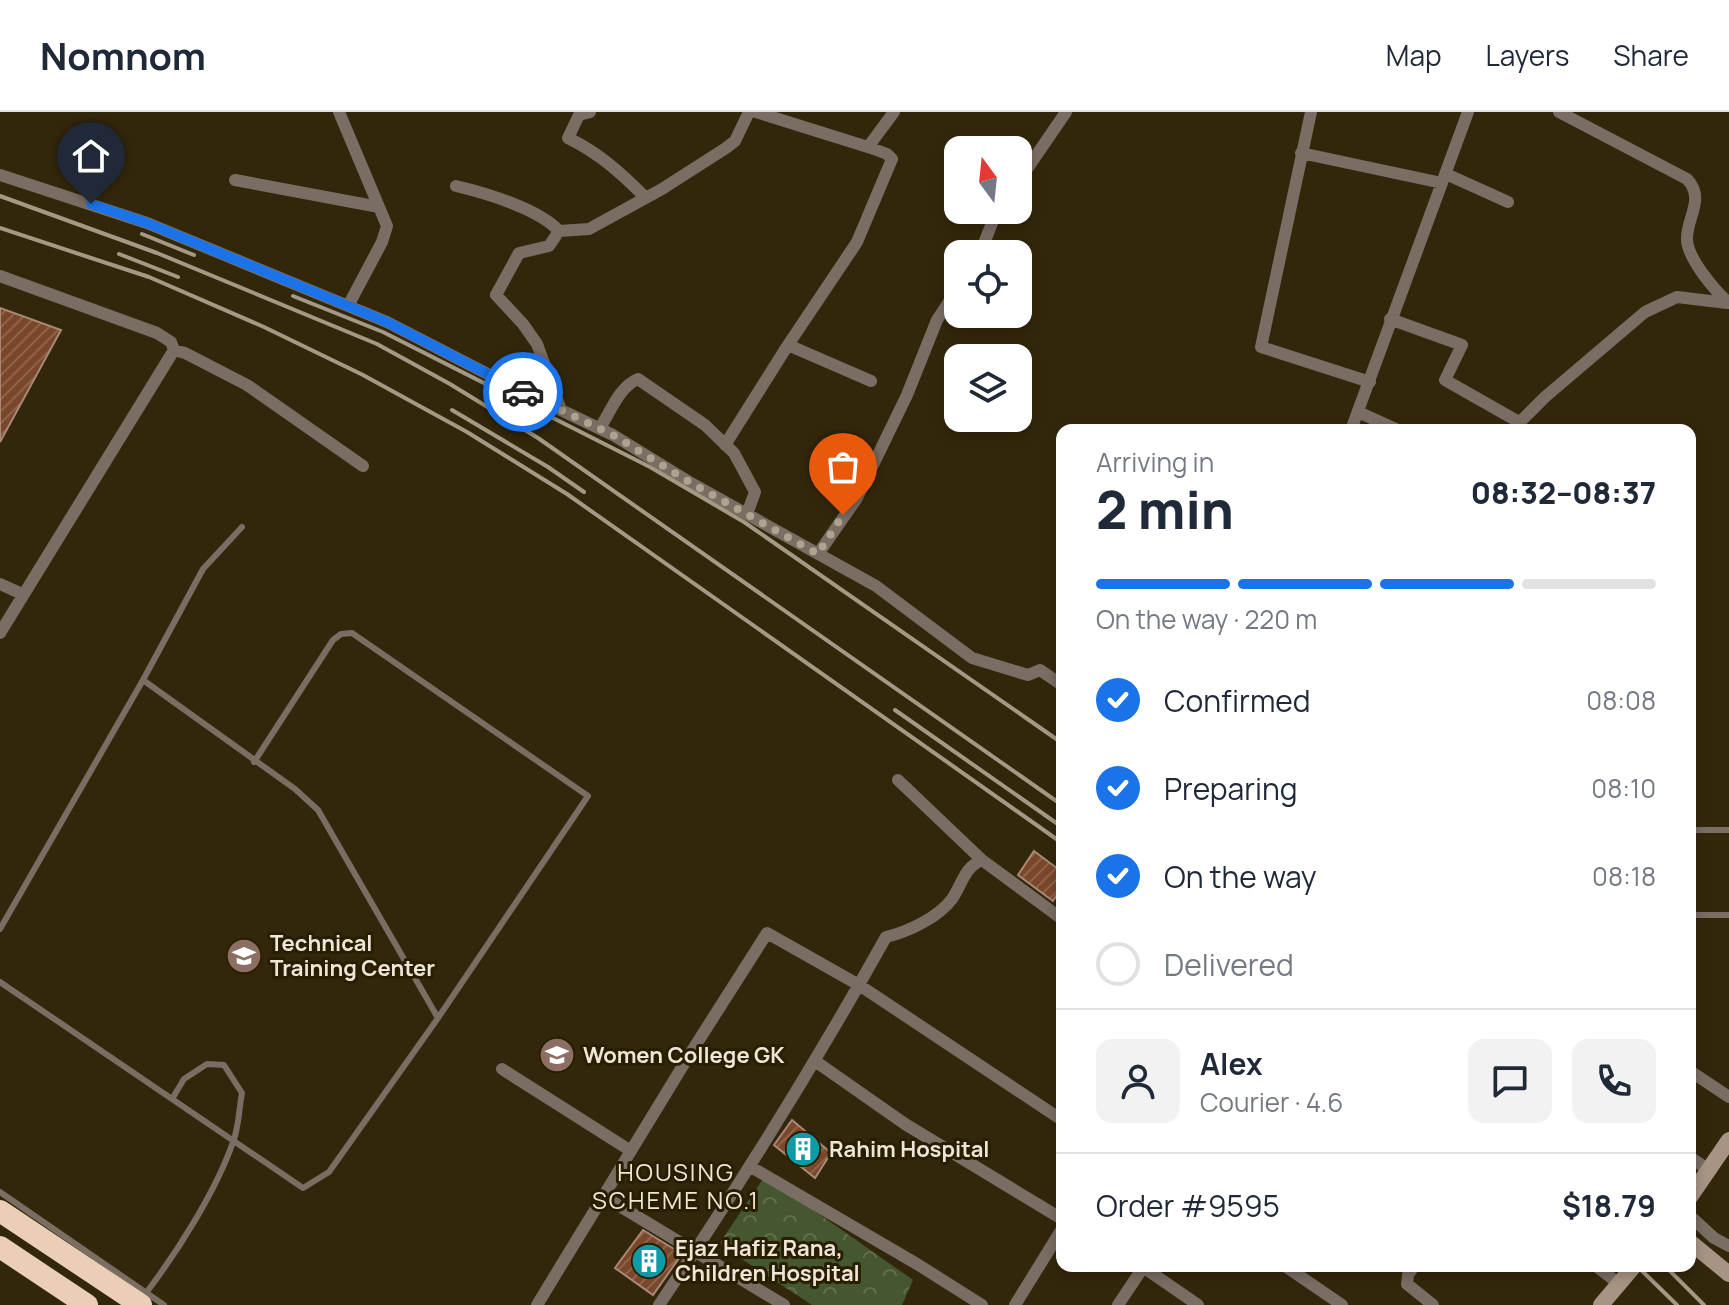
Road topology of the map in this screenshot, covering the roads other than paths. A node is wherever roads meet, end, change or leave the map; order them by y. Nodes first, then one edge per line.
1 (339, 112) edge
2 (590, 112) edge
3 (749, 112) edge
4 (756, 112) edge
5 (894, 112) edge
6 (1066, 112) edge
7 (1311, 112) edge
8 (1468, 112) edge
9 (1559, 112) edge
10 (868, 147) junction
11 (1301, 153) junction
12 (1032, 162) edge
13 (0, 175) edge
14 (1444, 179) junction
15 (235, 180) dead end
16 (456, 186) dead end
17 (646, 198) junction
18 (1508, 202) dead end
19 (379, 207) junction
20 (559, 231) junction
21 (0, 276) edge
22 (1728, 303) edge
23 (348, 306) junction
24 (944, 309) edge
25 (1390, 319) junction
26 (788, 345) junction
27 (174, 350) junction
28 (871, 381) dead end
29 (1370, 382) junction
30 (561, 410) junction
31 (1358, 412) junction
32 (1353, 424) edge
33 (1385, 424) edge
34 (1512, 424) edge
35 (1517, 424) edge
36 (600, 428) junction
37 (725, 445) junction
38 (363, 466) dead end
39 (747, 514) junction
40 (242, 527) dead end
41 (818, 554) junction
42 (0, 584) edge
43 (22, 594) junction
44 (0, 633) edge
45 (143, 680) junction
46 (1056, 681) edge
47 (254, 762) junction
48 (898, 780) dead end
49 (1696, 830) edge
50 (1729, 830) edge
51 (982, 860) junction
52 (1056, 915) edge
53 (1696, 915) edge
54 (1729, 915) edge
55 (0, 929) edge
56 (0, 982) edge
57 (859, 985) junction
58 (438, 1018) junction
59 (815, 1061) junction
60 (502, 1069) dead end
61 (1696, 1075) edge
62 (1729, 1097) edge
63 (172, 1099) junction
64 (1056, 1116) edge
65 (234, 1140) junction
66 (1729, 1140) edge
67 (631, 1151) junction
68 (1696, 1161) edge
69 (751, 1167) junction
70 (1710, 1171) junction
71 (1696, 1189) edge
72 (0, 1192) edge
73 (603, 1196) junction
74 (0, 1211) edge
75 (1056, 1215) edge
76 (1696, 1222) edge
77 (1056, 1239) edge
78 (1729, 1246) edge
79 (0, 1247) edge
80 (1696, 1247) edge
81 (695, 1251) junction
82 (1139, 1272) edge
83 (1151, 1272) edge
84 (1293, 1272) edge
85 (1410, 1272) edge
86 (1605, 1272) edge
87 (1629, 1272) edge
88 (1729, 1274) edge
89 (1620, 1282) junction
90 (143, 1299) edge
91 (1334, 1303) edge
92 (87, 1305) edge
93 (164, 1305) edge
94 (537, 1305) edge
95 (659, 1305) edge
96 (784, 1305) edge
97 (982, 1305) edge
98 (1015, 1305) edge
99 (1118, 1305) edge
100 (1198, 1305) edge
101 (1433, 1305) edge
102 (1601, 1305) edge

1 - 19 street
2 - 17 street
3 - 17 street
4 - 10 street
5 - 10 street
6 - 12 street
7 - 11 street
8 - 14 street
9 - 22 street
10 - 26 street
11 - 14 street
11 - 29 street
13 - 23 street
14 - 18 street
14 - 25 street
15 - 19 street
16 - 20 street
17 - 20 street
19 - 23 street
20 - 30 street
21 - 27 street
22 - 35 street
23 - 30 street
24 - 41 street
25 - 29 street
25 - 34 street
26 - 28 street
26 - 37 street
27 - 38 street
27 - 43 street
29 - 31 street
30 - 36 street
31 - 32 street
31 - 33 street
36 - 37 street
36 - 39 street
37 - 39 street
39 - 41 street
40 - 45 lane
41 - 46 street
42 - 43 street
43 - 44 street
45 - 47 lane
45 - 55 lane
47 - 58 lane
47 - 58 lane
48 - 51 street
49 - 50 lane
51 - 52 street
51 - 57 street
53 - 54 lane
56 - 63 lane
57 - 59 street
57 - 64 street
57 - 67 street
58 - 65 lane
59 - 69 street
59 - 75 street
60 - 67 street
61 - 62 street
63 - 65 lane
63 - 65 lane
65 - 90 lane
66 - 70 main road
67 - 73 street
68 - 70 street
69 - 81 street
69 - 97 street
70 - 71 main road
72 - 90 lane
73 - 81 street
73 - 94 street
74 - 90 highway
76 - 78 street
77 - 98 street
79 - 92 highway
80 - 88 main road
81 - 95 street
81 - 96 street
82 - 99 street
83 - 100 street
84 - 91 street
85 - 101 street
86 - 89 street
87 - 89 main road
89 - 102 main road
90 - 93 lane

